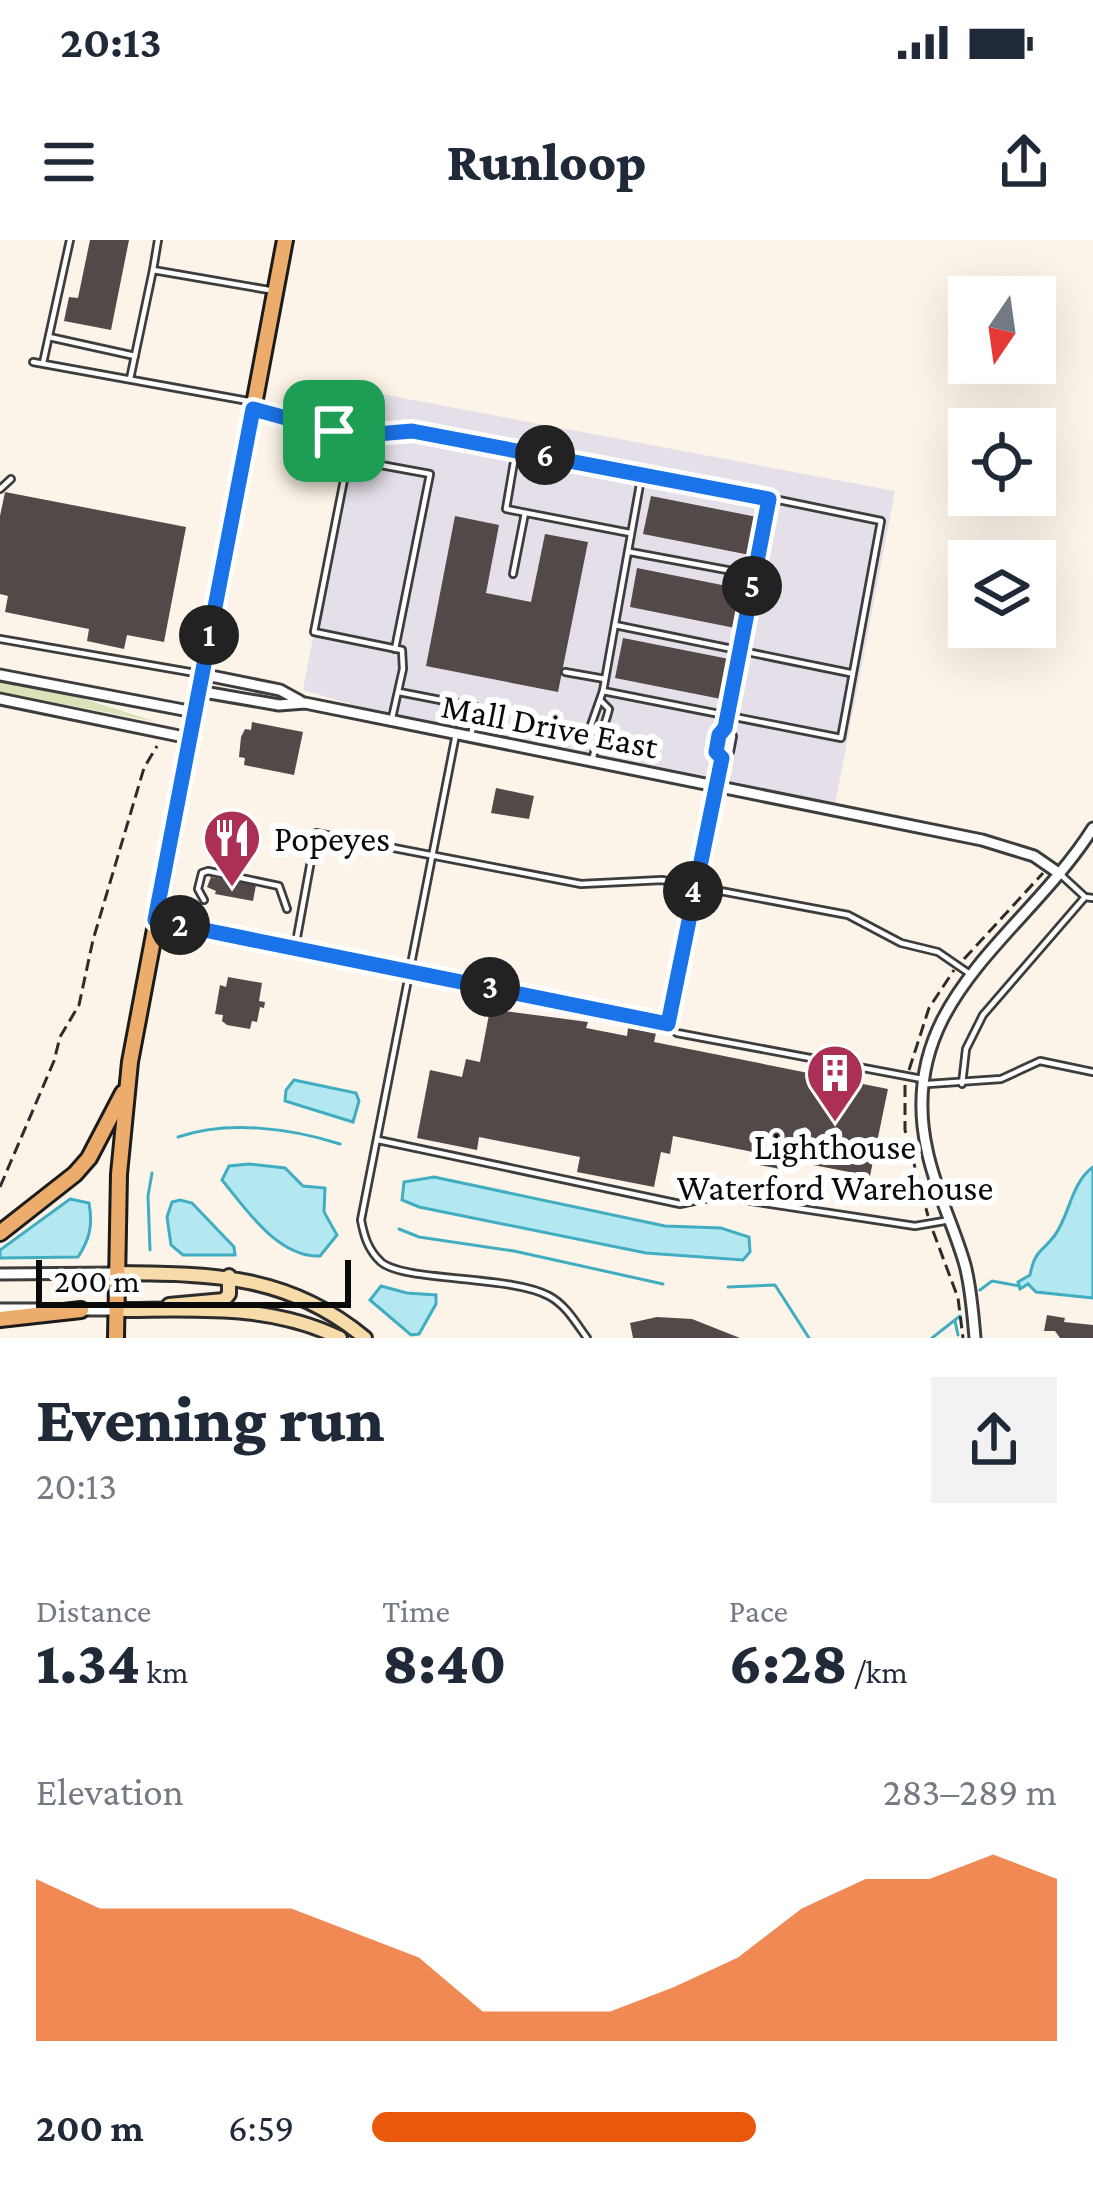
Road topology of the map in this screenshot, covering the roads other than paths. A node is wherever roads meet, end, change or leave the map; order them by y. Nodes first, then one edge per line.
1 (70, 240) edge
2 (158, 240) edge
3 (285, 240) edge
4 (153, 270) junction
5 (275, 291) junction
6 (49, 337) junction
7 (135, 356) junction
8 (33, 362) dead end
9 (43, 364) junction
10 (130, 379) junction
11 (253, 406) junction
12 (281, 414) junction
13 (350, 428) junction
14 (516, 450) junction
15 (348, 458) junction
16 (642, 473) junction
17 (11, 479) dead end
18 (0, 489) edge
19 (769, 499) junction
20 (525, 513) junction
21 (632, 534) junction
22 (628, 551) junction
23 (514, 574) dead end
24 (754, 575) junction
25 (615, 625) junction
26 (0, 639) edge
27 (395, 649) junction
28 (740, 650) junction
29 (565, 672) dead end
30 (201, 674) junction
31 (853, 674) junction
32 (0, 675) edge
33 (605, 679) junction
34 (198, 691) junction
35 (603, 691) junction
36 (398, 692) junction
37 (0, 698) edge
38 (601, 701) junction
39 (305, 703) junction
40 (194, 712) junction
41 (727, 717) junction
42 (392, 722) junction
43 (725, 728) junction
44 (456, 734) junction
45 (597, 734) junction
46 (471, 737) junction
47 (189, 738) junction
48 (722, 758) junction
49 (592, 761) junction
50 (713, 786) junction
51 (1093, 828) edge
52 (433, 855) junction
53 (1060, 874) junction
54 (694, 884) junction
55 (1089, 897) edge
56 (204, 900) dead end
57 (287, 909) dead end
58 (155, 920) junction
59 (295, 948) junction
60 (411, 971) junction
61 (970, 974) junction
62 (668, 1024) junction
63 (1093, 1072) edge
64 (922, 1081) junction
65 (962, 1084) junction
66 (126, 1088) junction
67 (377, 1139) junction
68 (950, 1220) junction
69 (0, 1233) edge
70 (116, 1273) junction
71 (0, 1274) edge
72 (229, 1276) junction
73 (0, 1310) edge
74 (81, 1310) junction
75 (116, 1310) junction
76 (151, 1310) junction
77 (0, 1319) edge
78 (116, 1338) edge
79 (340, 1338) edge
80 (365, 1338) edge
81 (587, 1338) edge
82 (975, 1338) edge

1 - 6 lane
2 - 4 lane
3 - 5 main road
4 - 5 lane
4 - 7 lane
5 - 11 main road
6 - 7 lane
6 - 9 lane
7 - 10 lane
8 - 9 lane
9 - 10 lane
10 - 11 lane
11 - 12 lane
11 - 30 main road
12 - 13 lane
12 - 13 lane
13 - 14 lane
13 - 15 lane
14 - 16 lane
14 - 20 lane
15 - 27 lane
15 - 27 lane
16 - 19 lane
16 - 21 lane
17 - 18 lane
19 - 24 lane
19 - 31 lane
20 - 21 lane
20 - 23 lane
21 - 22 lane
22 - 24 lane
22 - 25 lane
24 - 28 lane
25 - 28 lane
25 - 33 lane
26 - 30 lane
27 - 36 lane
28 - 31 lane
28 - 41 lane
29 - 33 lane
30 - 34 main road
30 - 39 street, Mall Drive East
31 - 41 lane
32 - 40 street
33 - 35 lane
34 - 39 street, Mall Drive East
34 - 40 main road
35 - 38 lane
35 - 41 lane
36 - 42 lane
36 - 46 lane
37 - 47 street
38 - 45 lane
38 - 45 lane
39 - 42 street, Mall Drive East
40 - 47 main road
41 - 43 lane
42 - 44 street, Mall Drive East
43 - 48 lane
43 - 48 lane
44 - 46 street, Mall Drive East
44 - 52 lane
45 - 49 lane
46 - 49 street, Mall Drive East
47 - 58 main road
48 - 50 lane
49 - 50 street, Mall Drive East
50 - 53 street, Mall Drive East
50 - 54 lane
51 - 53 street
52 - 54 lane
52 - 59 lane
52 - 60 lane
53 - 55 lane
53 - 61 street
54 - 61 lane
54 - 62 lane
55 - 65 lane
56 - 57 lane
58 - 59 lane
58 - 66 main road
59 - 60 lane
60 - 62 lane
60 - 67 lane
61 - 64 street
62 - 64 lane
63 - 65 lane
64 - 65 lane
64 - 68 street
66 - 69 main road
66 - 70 main road
67 - 68 lane
67 - 81 lane
68 - 82 street
70 - 71 street
70 - 72 main road
70 - 75 main road
72 - 76 main road
72 - 80 main road
73 - 74 street
74 - 75 street
74 - 77 main road
75 - 76 main road
75 - 78 main road
76 - 79 main road

